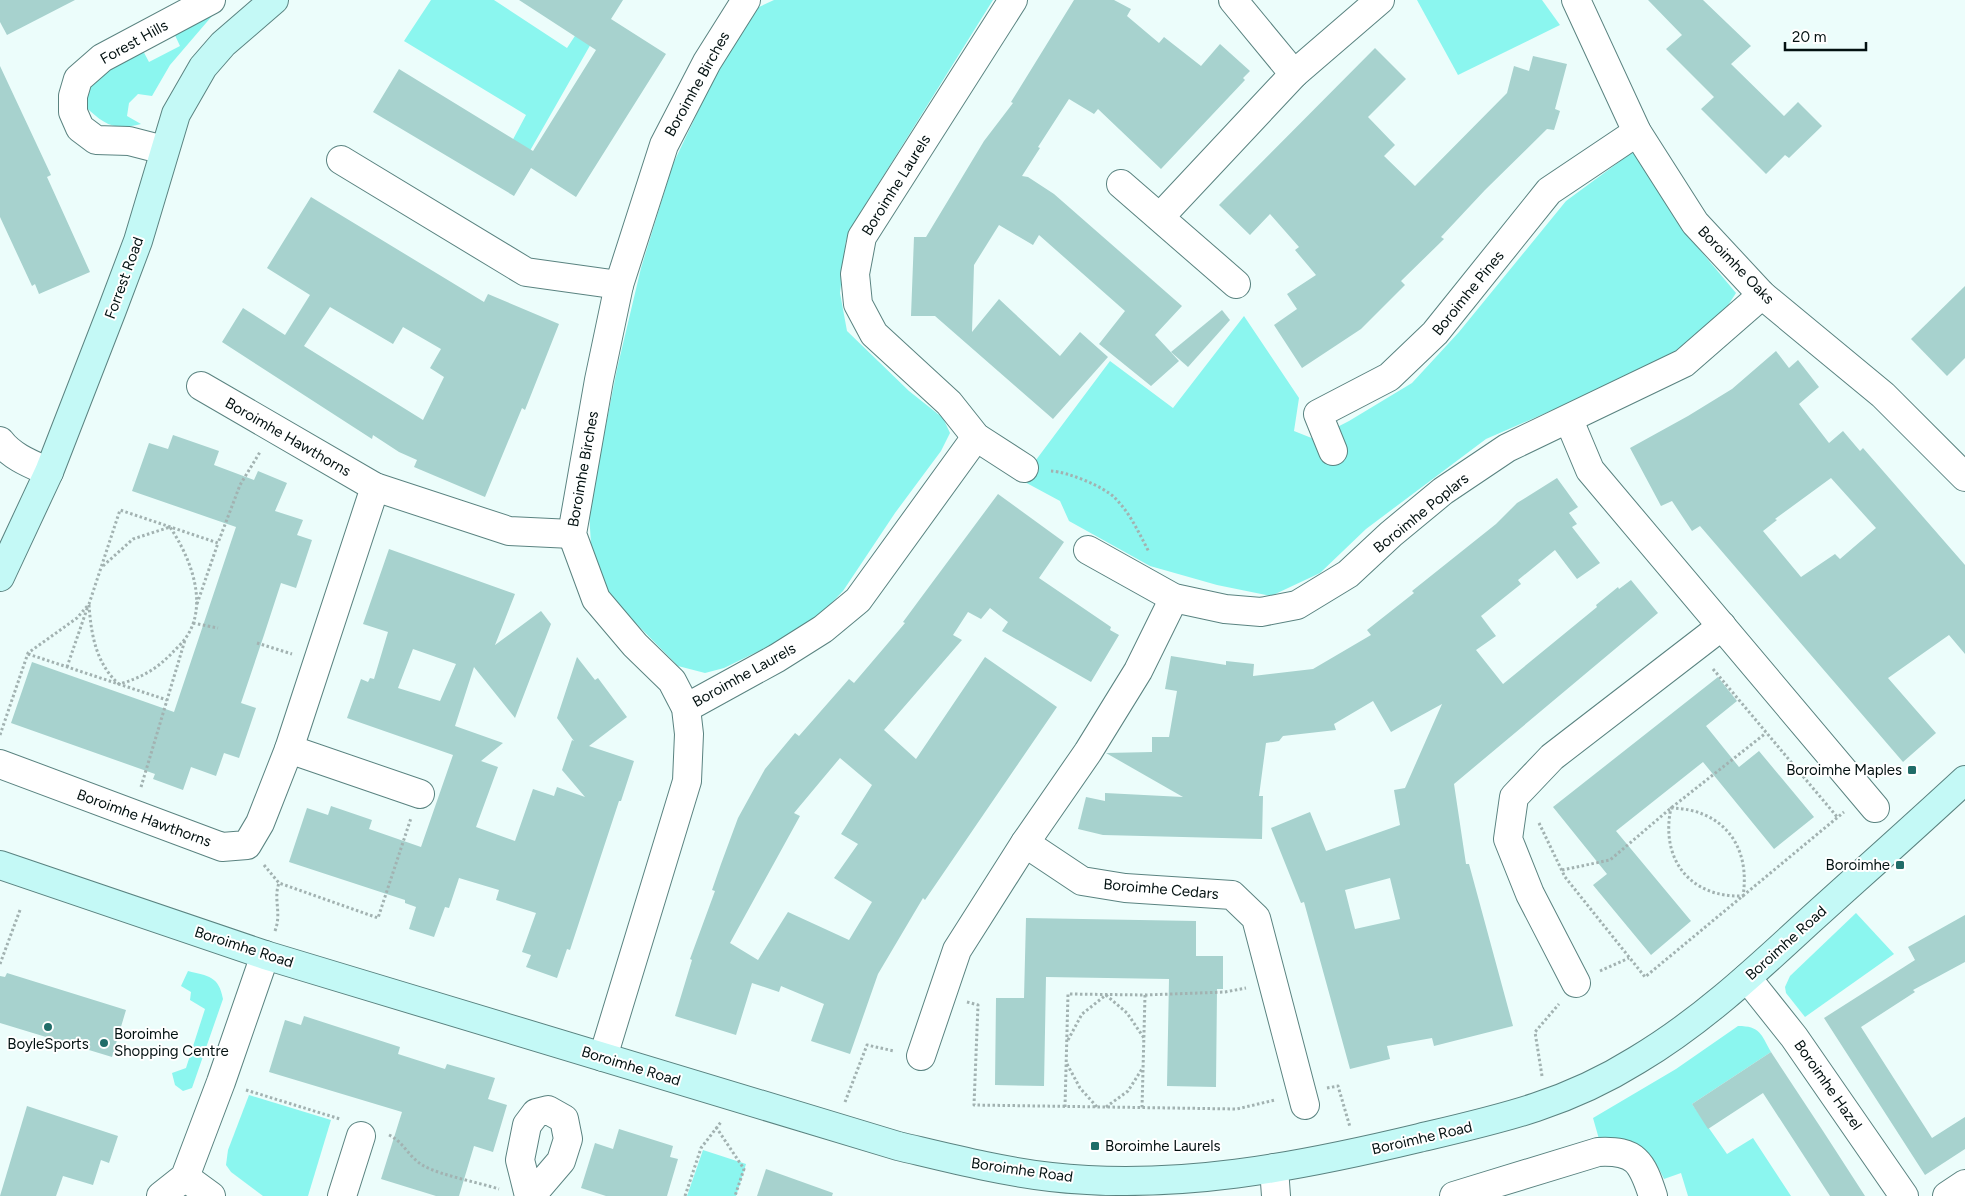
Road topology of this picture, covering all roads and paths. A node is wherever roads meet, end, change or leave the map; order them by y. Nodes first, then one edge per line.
1 (211, 0) edge
2 (274, 0) edge
3 (745, 0) edge
4 (1013, 0) edge
5 (1233, 0) edge
6 (1380, 0) edge
7 (1576, 0) edge
8 (1294, 74) junction
9 (1637, 132) junction
10 (164, 150) junction
11 (341, 160) dead end
12 (1121, 184) dead end
13 (1160, 217) junction
14 (1236, 284) dead end
15 (619, 285) junction
16 (1762, 294) junction
17 (201, 386) dead end
18 (1569, 420) junction
19 (274, 430) junction
20 (976, 437) junction
21 (0, 441) edge
22 (1333, 451) dead end
23 (1961, 465) edge
24 (1024, 468) joint
25 (49, 472) junction
26 (375, 487) junction
27 (170, 526) junction
28 (572, 534) junction
29 (218, 543) junction
30 (1088, 550) dead end
31 (1150, 554) dead end
32 (101, 569) junction
33 (0, 577) edge
34 (1174, 598) junction
35 (89, 604) junction
36 (196, 606) junction
37 (193, 622) junction
38 (1722, 626) junction
39 (218, 628) dead end
40 (186, 638) junction
41 (257, 643) dead end
42 (28, 653) junction
43 (319, 662) junction
44 (67, 666) junction
45 (1711, 667) dead end
46 (119, 684) junction
47 (167, 700) junction
48 (686, 708) junction
49 (1766, 733) junction
50 (0, 735) edge
51 (289, 749) junction
52 (0, 764) edge
53 (1965, 780) edge
54 (420, 794) joint
55 (1870, 802) joint
56 (1671, 808) junction
57 (133, 814) junction
58 (1838, 818) junction
59 (1538, 821) dead end
60 (1025, 843) junction
61 (247, 845) junction
62 (0, 865) edge
63 (1562, 870) junction
64 (279, 883) junction
65 (1743, 896) junction
66 (20, 910) dead end
67 (265, 955) junction
68 (1629, 958) junction
69 (0, 964) edge
70 (1747, 978) junction
71 (1273, 982) junction
72 (1576, 983) junction
73 (942, 994) junction
74 (1106, 995) junction
75 (1145, 995) junction
76 (1144, 1038) junction
77 (1067, 1044) junction
78 (921, 1056) joint
79 (603, 1057) junction
80 (1066, 1064) junction
81 (1143, 1068) junction
82 (1304, 1099) junction
83 (1549, 1104) junction
84 (1066, 1107) junction
85 (1097, 1107) junction
86 (1105, 1107) junction
87 (1142, 1108) junction
88 (726, 1123) dead end
89 (716, 1127) junction
90 (835, 1129) junction
91 (361, 1136) dead end
92 (1358, 1152) junction
93 (1274, 1168) junction
94 (185, 1177) junction
95 (1965, 1184) edge
96 (161, 1196) edge
97 (211, 1196) edge
98 (342, 1196) edge
99 (685, 1196) edge
100 (735, 1196) edge
101 (1276, 1196) edge
102 (1454, 1196) edge
103 (1653, 1196) edge
104 (1904, 1196) edge
105 (1947, 1196) edge

1 - 10 street, Forest Hills
2 - 10 street, Forrest Road
3 - 15 street, Boroimhe Birches
4 - 20 street, Boroimhe Laurels
5 - 8 street
6 - 8 street
7 - 9 street, Boroimhe Oaks
8 - 13 street
9 - 16 street, Boroimhe Oaks
9 - 22 street, Boroimhe Pines
10 - 25 street, Forrest Road
11 - 15 street
12 - 13 street
13 - 14 street
15 - 28 street, Boroimhe Birches
16 - 18 street, Boroimhe Poplars
16 - 23 street, Boroimhe Oaks
17 - 19 street, Boroimhe Hawthorns
18 - 34 street, Boroimhe Poplars
18 - 38 street
19 - 26 street, Boroimhe Hawthorns
19 - 29 path
20 - 24 street, Boroimhe Laurels
20 - 48 street, Boroimhe Laurels
21 - 25 street
24 - 31 path
25 - 33 street, Forrest Road
26 - 28 street, Boroimhe Hawthorns
26 - 43 street
27 - 29 path
27 - 32 path
27 - 32 path
27 - 36 path
28 - 48 street, Boroimhe Birches
29 - 36 path
30 - 34 street, Boroimhe Poplars
32 - 35 path
34 - 60 street
35 - 42 path
35 - 44 path
35 - 46 path
36 - 37 path
37 - 39 path
37 - 40 path
38 - 55 street
38 - 72 street
40 - 46 path
40 - 47 path
41 - 43 path
42 - 44 path
42 - 50 path
43 - 51 street
44 - 46 path
45 - 49 path
46 - 47 path
47 - 57 path
48 - 79 street, Boroimhe Laurels
49 - 56 path
49 - 58 path
51 - 54 street
51 - 61 street
52 - 57 street, Boroimhe Hawthorns
53 - 70 street, Boroimhe Road
54 - 64 path
55 - 58 path
56 - 63 path
56 - 65 path
56 - 65 path
57 - 61 street, Boroimhe Hawthorns
58 - 65 path
59 - 63 path
60 - 71 street, Boroimhe Cedars
60 - 73 street
61 - 64 path
62 - 67 street, Boroimhe Road
63 - 68 path
64 - 67 path
65 - 68 path
66 - 69 path
67 - 79 street, Boroimhe Road
67 - 94 street
68 - 72 path
70 - 83 street, Boroimhe Road
70 - 104 street, Boroimhe Hazel
71 - 75 path
71 - 82 street, Boroimhe Cedars
72 - 83 path
73 - 78 street
73 - 84 path
74 - 75 path
74 - 76 path
74 - 77 path
74 - 77 path
75 - 76 path
76 - 81 path
77 - 80 path
78 - 90 path
79 - 90 street, Boroimhe Road
80 - 84 path
80 - 85 path
81 - 86 path
81 - 87 path
82 - 87 path
82 - 92 path
83 - 92 street, Boroimhe Road
84 - 85 path
85 - 86 path
86 - 87 path
88 - 89 path
89 - 99 path
89 - 100 path
90 - 93 street, Boroimhe Road
91 - 98 street
92 - 93 street, Boroimhe Road
93 - 101 street
94 - 96 street
94 - 97 street
95 - 105 street
102 - 103 street

